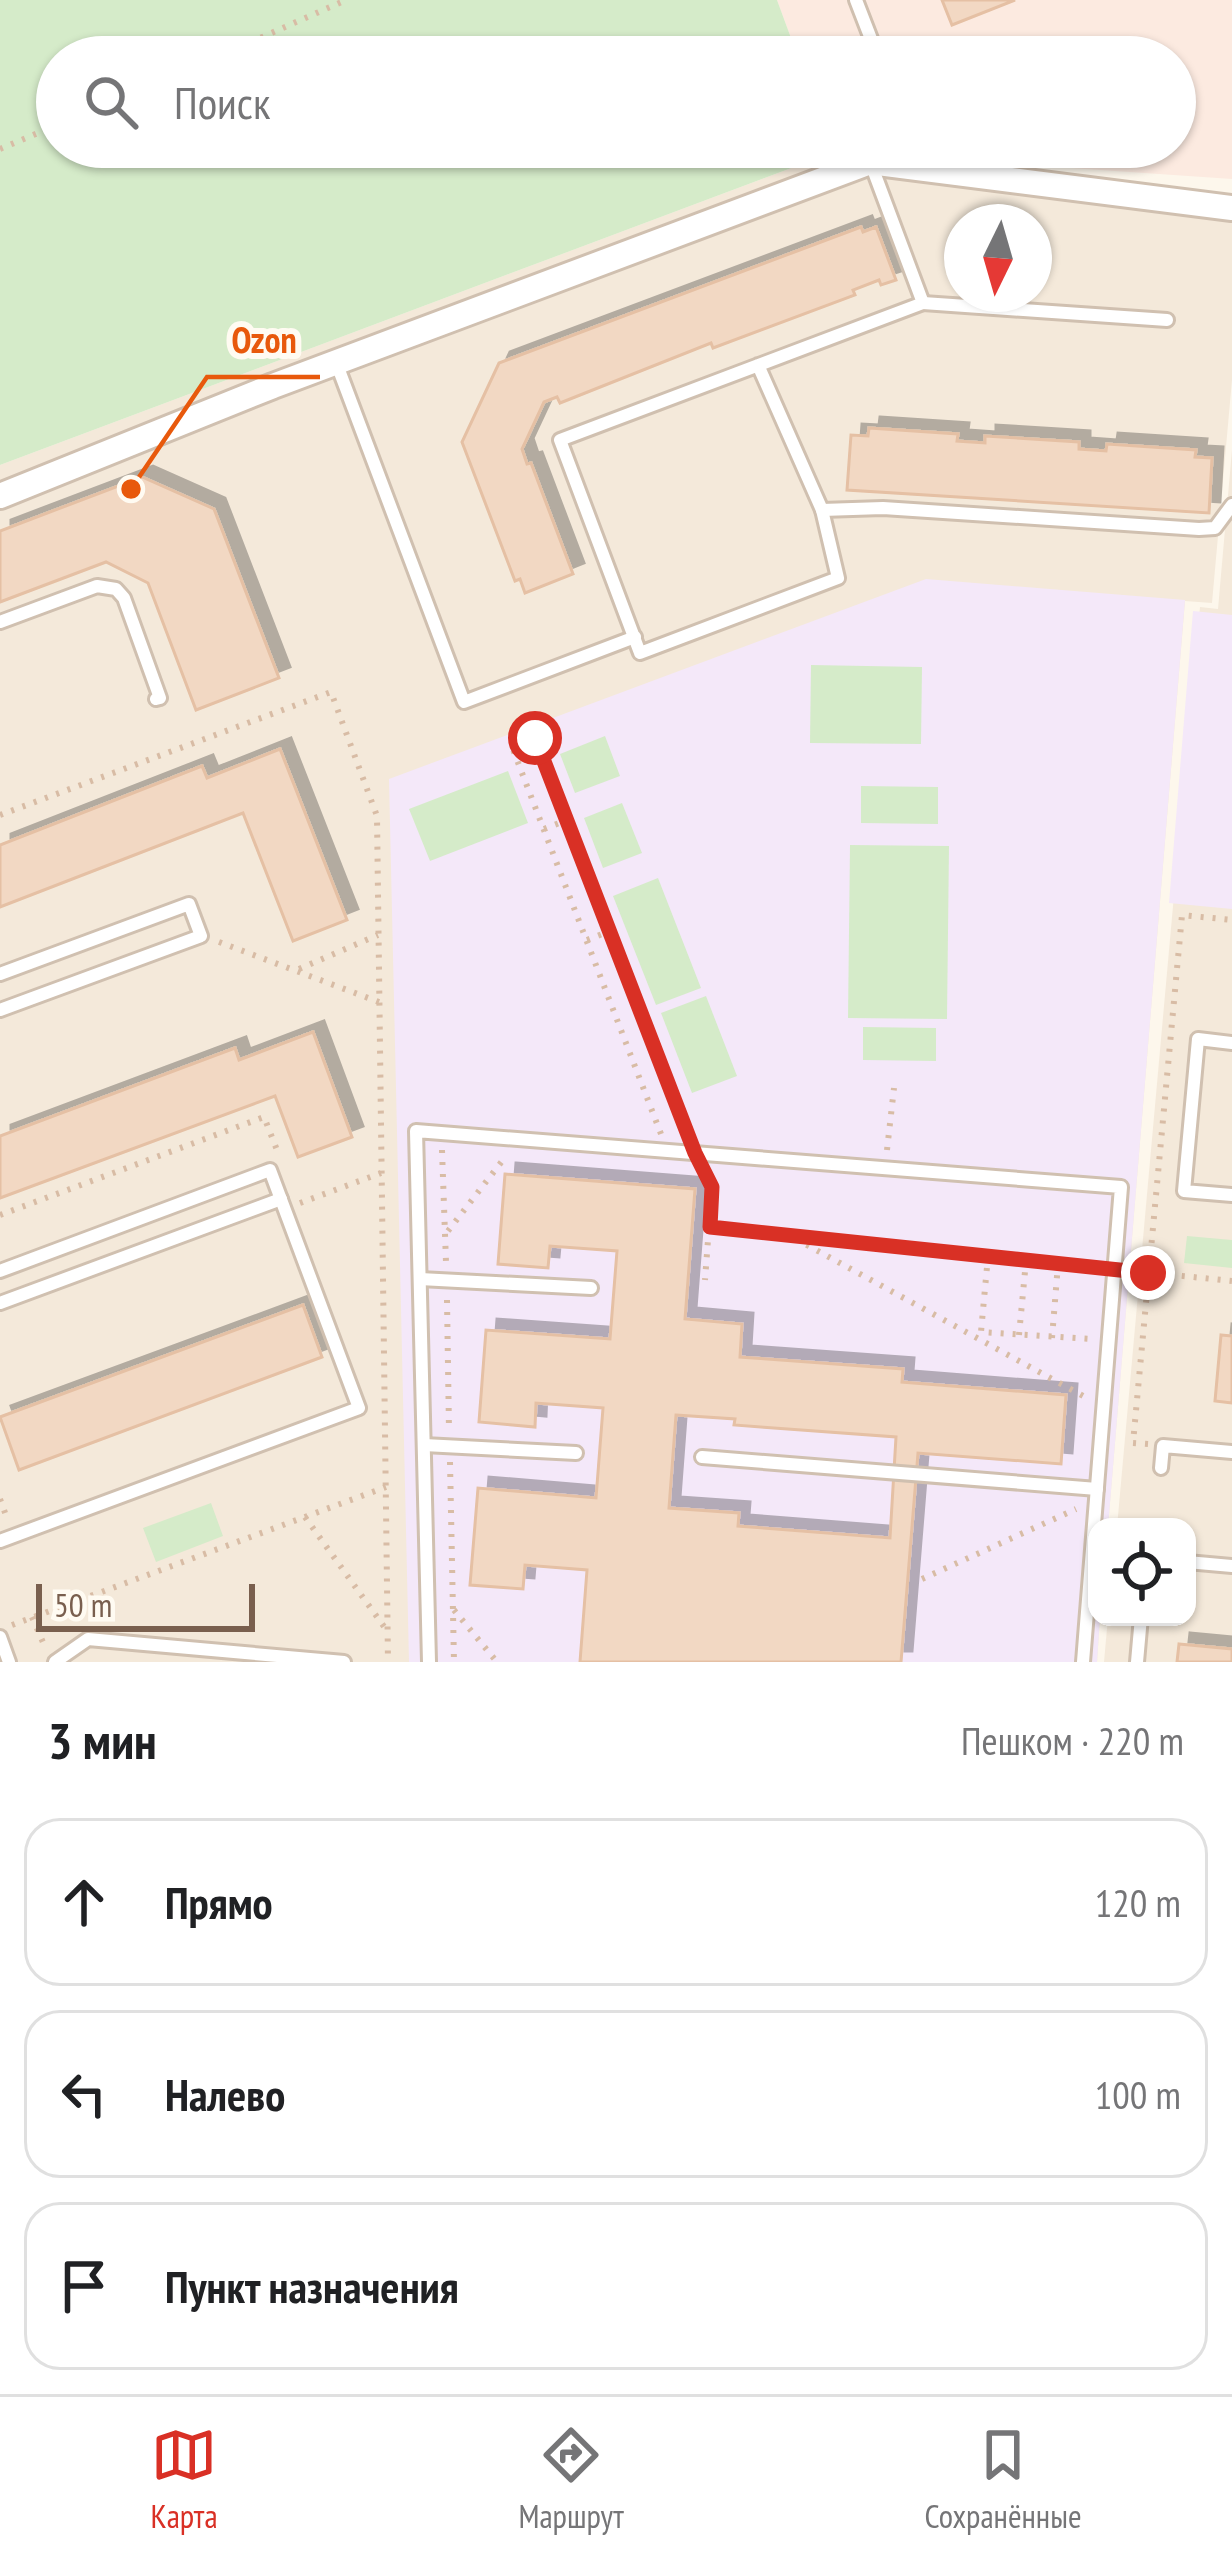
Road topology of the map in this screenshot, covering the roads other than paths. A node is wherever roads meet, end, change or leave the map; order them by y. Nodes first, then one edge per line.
1 (856, 0) edge
2 (870, 36) edge
3 (854, 168) edge
4 (872, 168) edge
5 (917, 168) edge
6 (1232, 208) edge
7 (923, 303) junction
8 (1167, 320) dead end
9 (336, 362) junction
10 (758, 365) junction
11 (0, 496) edge
12 (1232, 505) edge
13 (822, 510) junction
14 (0, 622) edge
15 (634, 638) junction
16 (156, 699) dead end
17 (0, 974) edge
18 (0, 1010) edge
19 (1232, 1042) edge
20 (1232, 1195) edge
21 (283, 1204) junction
22 (0, 1271) edge
23 (420, 1279) junction
24 (592, 1288) dead end
25 (0, 1303) edge
26 (424, 1445) junction
27 (1232, 1452) edge
28 (576, 1453) dead end
29 (702, 1457) dead end
30 (1161, 1468) dead end
31 (1097, 1494) junction
32 (0, 1541) edge
33 (1196, 1563) edge
34 (1232, 1566) edge
35 (1140, 1626) edge
36 (0, 1634) edge
37 (9, 1662) edge
38 (53, 1662) edge
39 (344, 1662) edge
40 (429, 1662) edge
41 (1083, 1662) edge
42 (1138, 1662) edge

1 - 2 lane
3 - 9 street
4 - 7 lane
5 - 6 street
7 - 8 lane
7 - 10 lane
9 - 11 street
9 - 15 lane
10 - 13 lane
10 - 15 lane
12 - 13 lane
13 - 15 lane
14 - 16 lane
17 - 18 lane
19 - 20 lane
21 - 22 lane
21 - 25 lane
21 - 32 lane
23 - 24 lane
23 - 26 lane
23 - 31 lane
26 - 28 lane
26 - 40 lane
27 - 30 lane
29 - 31 lane
31 - 41 lane
33 - 34 lane
35 - 42 lane
36 - 37 lane
38 - 39 lane

